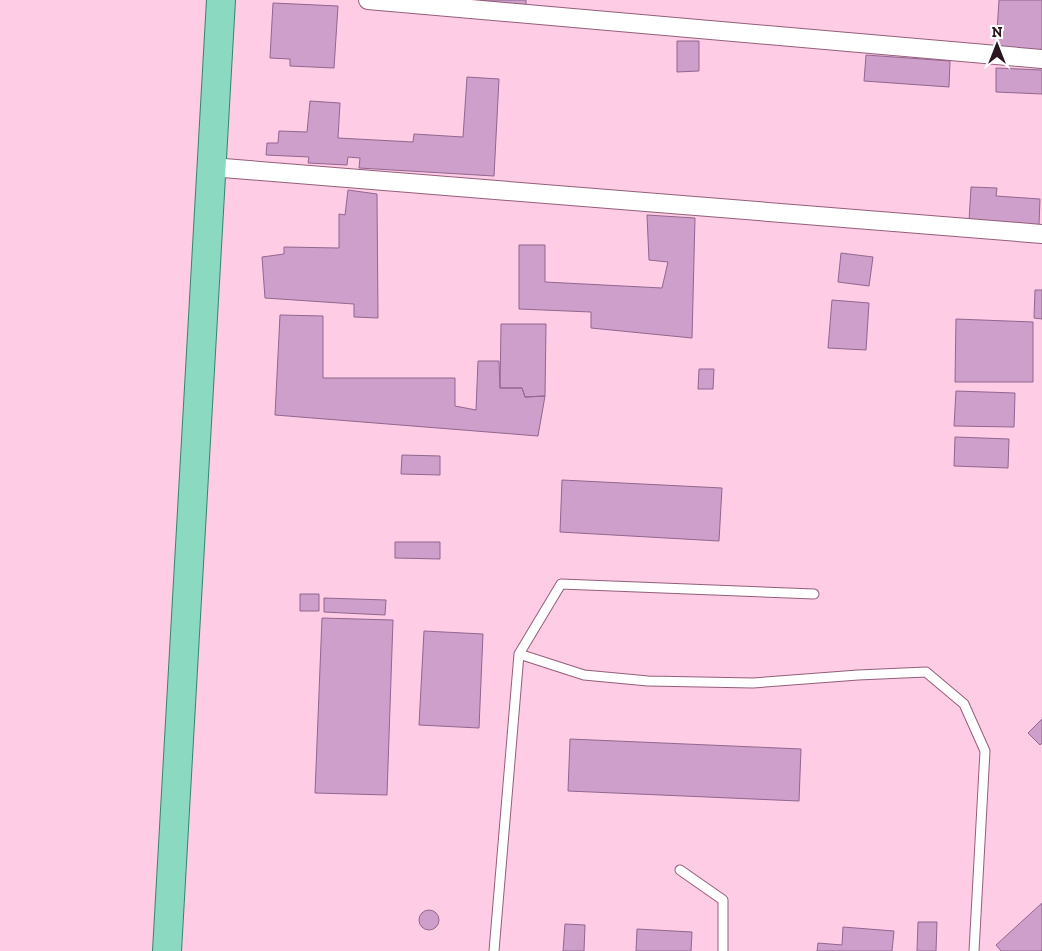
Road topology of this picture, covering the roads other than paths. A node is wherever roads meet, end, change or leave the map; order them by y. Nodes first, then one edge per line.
1 (221, 0) edge
2 (368, 0) edge
3 (1042, 60) edge
4 (211, 167) junction
5 (1042, 234) edge
6 (814, 594) dead end
7 (519, 654) junction
8 (680, 870) dead end
9 (167, 951) edge
10 (494, 951) edge
11 (723, 951) edge
12 (974, 951) edge

1 - 4 main road
2 - 3 street
4 - 5 street
4 - 9 main road
6 - 7 lane
7 - 10 lane
7 - 12 lane
8 - 11 lane

